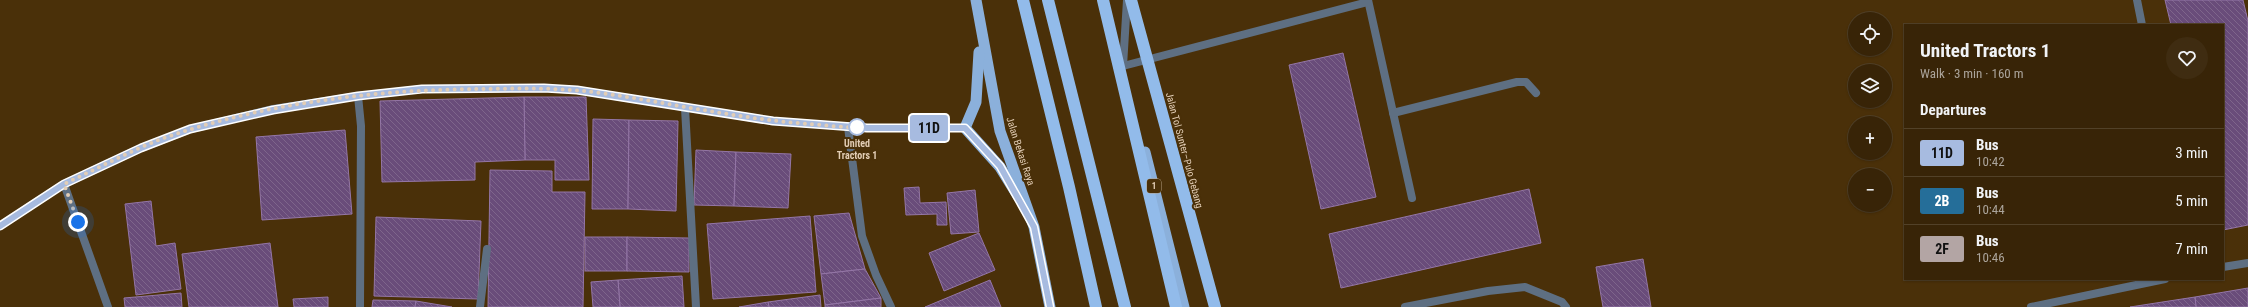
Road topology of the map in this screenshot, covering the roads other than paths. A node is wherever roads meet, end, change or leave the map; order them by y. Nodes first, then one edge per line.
1 (976, 0) edge
2 (1023, 0) edge
3 (1048, 0) edge
4 (1103, 0) edge
5 (1107, 0) edge
6 (1127, 0) edge
7 (1131, 0) edge
8 (2136, 0) edge
9 (1368, 1) edge
10 (978, 15) junction
11 (2142, 24) edge
12 (1124, 66) junction
13 (1536, 93) dead end
14 (358, 96) junction
15 (685, 108) junction
16 (1393, 113) junction
17 (848, 127) junction
18 (965, 128) junction
19 (64, 184) junction
20 (1412, 198) dead end
21 (0, 226) edge
22 (1034, 227) junction
23 (487, 249) dead end
24 (2248, 263) edge
25 (2224, 267) edge
26 (2160, 280) edge
27 (2042, 306) edge
28 (108, 307) edge
29 (360, 307) edge
30 (480, 307) edge
31 (696, 307) edge
32 (891, 307) edge
33 (1050, 307) edge
34 (1096, 307) edge
35 (1125, 307) edge
36 (1176, 307) edge
37 (1184, 307) edge
38 (1215, 307) edge
39 (1405, 307) edge
40 (1566, 307) edge
41 (2031, 307) edge

1 - 10 highway, Jalan Bekasi Raya
2 - 34 highway
3 - 35 highway
4 - 36 highway
5 - 12 highway, 1
6 - 12 street
7 - 38 highway, Jalan Tol Sunter–Pulo Gebang
8 - 11 street
9 - 12 street
9 - 16 street
10 - 18 highway
10 - 22 highway, Jalan Bekasi Raya
12 - 37 highway, 1
13 - 16 street
14 - 15 street
14 - 19 street
14 - 29 street
15 - 17 street
15 - 31 street
16 - 20 street
17 - 18 street
17 - 32 street
18 - 22 highway
19 - 21 street
19 - 28 street
22 - 33 highway, Jalan Bekasi Raya
23 - 30 street
24 - 25 street
26 - 27 street
27 - 41 street
39 - 40 street

